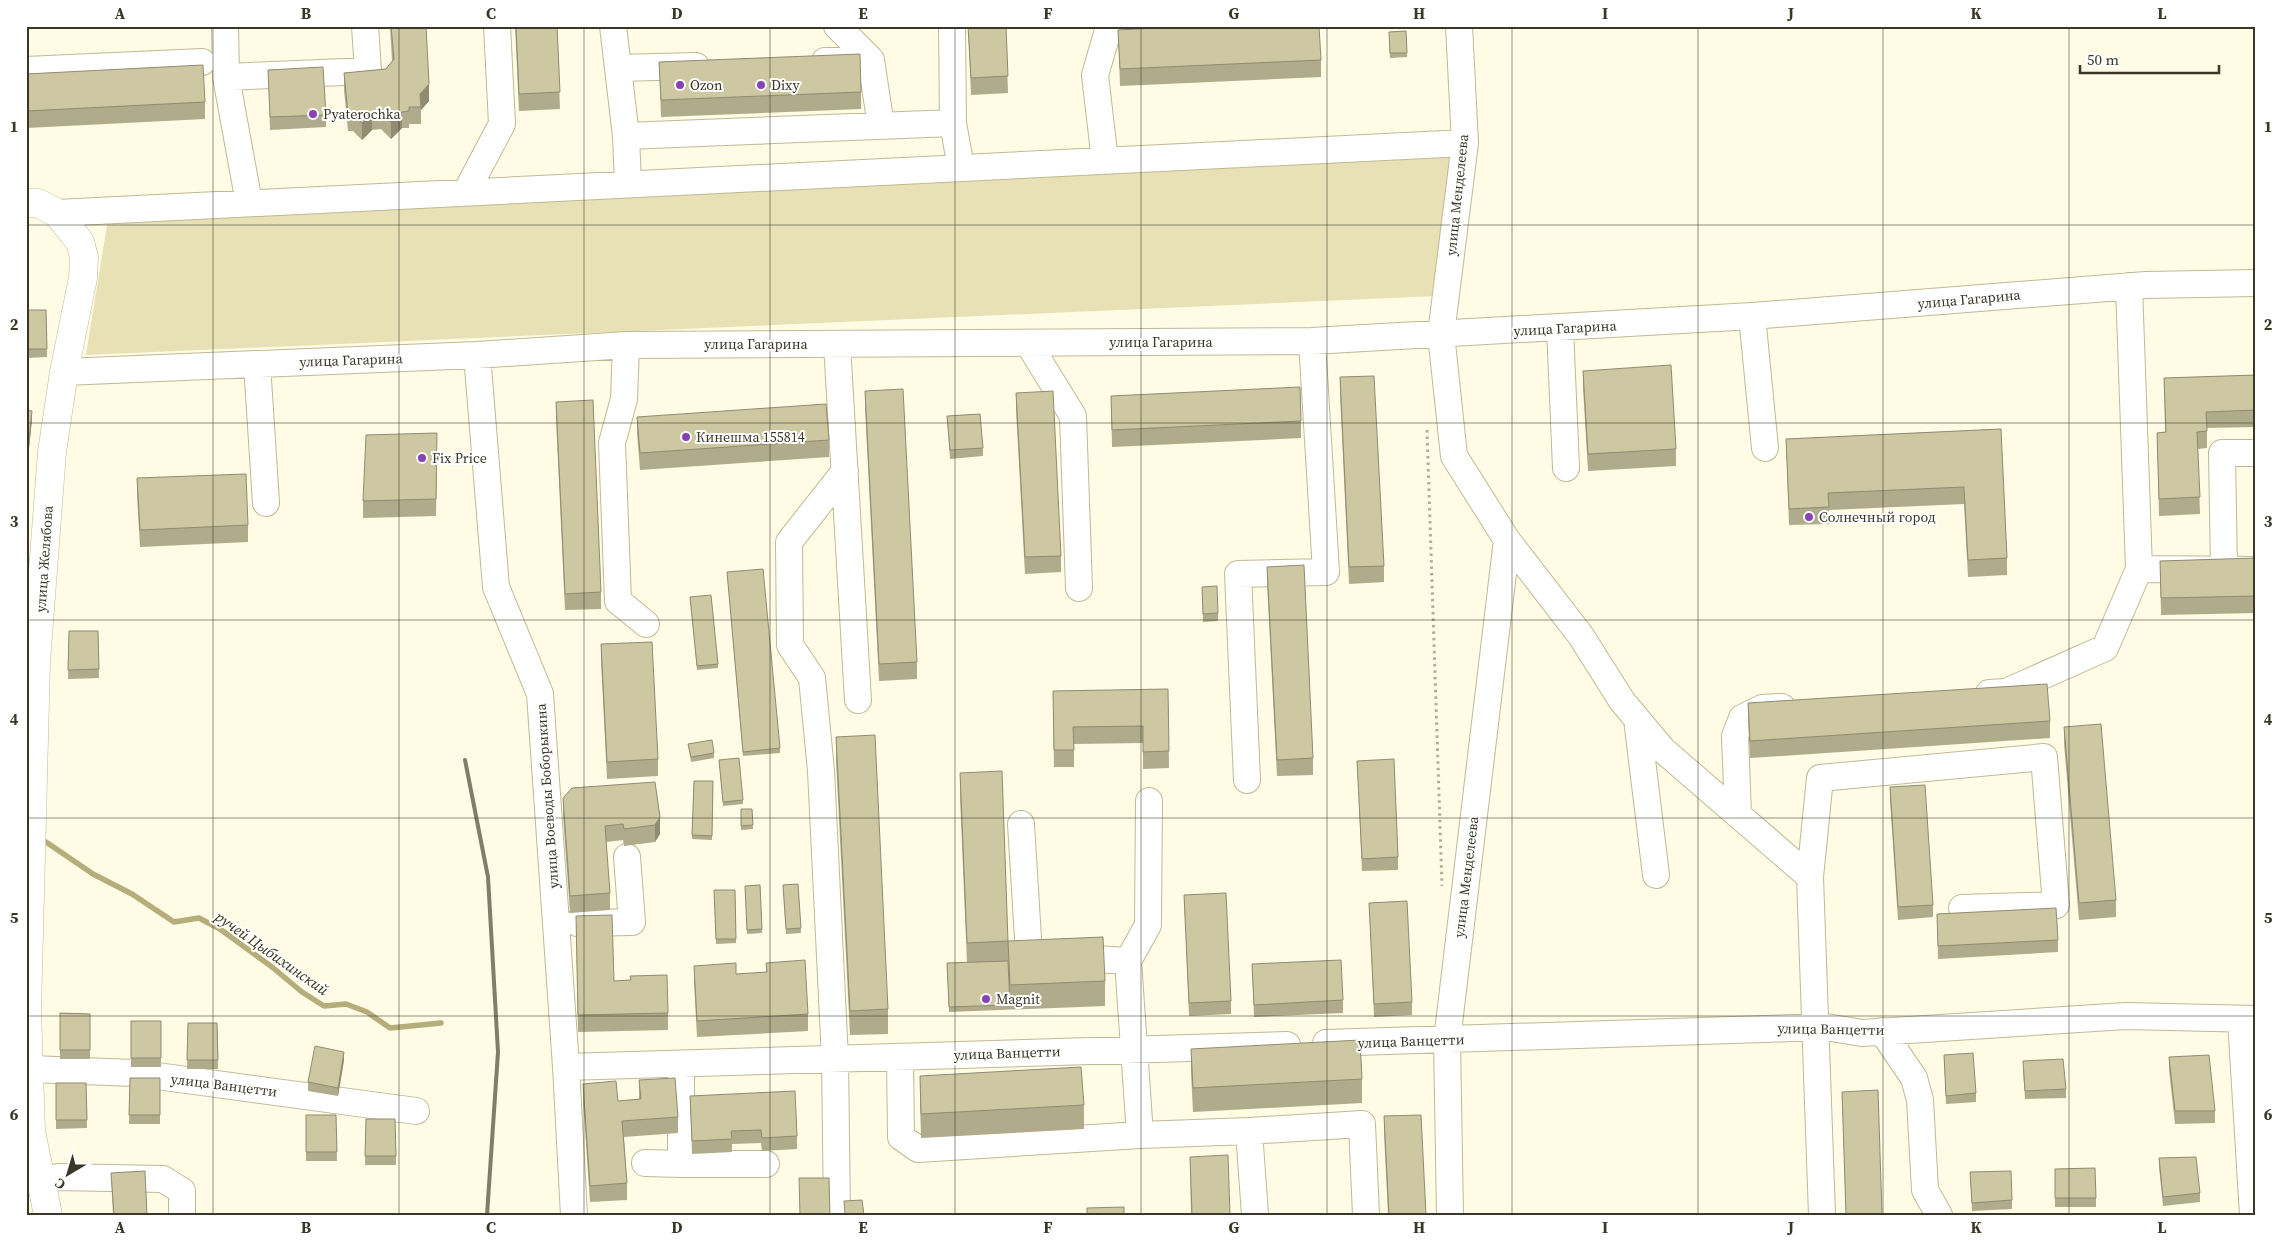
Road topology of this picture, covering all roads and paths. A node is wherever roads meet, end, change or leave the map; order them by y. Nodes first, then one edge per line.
1 (225, 26) edge
2 (366, 26) edge
3 (497, 26) edge
4 (613, 26) edge
5 (837, 26) edge
6 (952, 26) edge
7 (1109, 26) edge
8 (1152, 26) edge
9 (1459, 26) edge
10 (871, 60) junction
11 (202, 62) dead end
12 (803, 62) edge
13 (715, 65) edge
14 (618, 68) junction
15 (26, 70) edge
16 (226, 77) junction
17 (953, 123) junction
18 (881, 126) junction
19 (626, 136) junction
20 (1465, 143) junction
21 (1105, 161) junction
22 (961, 168) junction
23 (628, 184) junction
24 (466, 192) junction
25 (26, 203) edge
26 (249, 203) junction
27 (57, 213) junction
28 (2256, 283) edge
29 (2129, 286) junction
30 (1752, 316) junction
31 (1560, 328) junction
32 (1441, 334) junction
33 (1312, 341) junction
34 (1028, 343) junction
35 (837, 344) junction
36 (626, 345) junction
37 (477, 356) junction
38 (257, 364) junction
39 (64, 372) junction
40 (1427, 424) dead end
41 (1765, 448) dead end
42 (2256, 453) edge
43 (1566, 468) dead end
44 (845, 471) junction
45 (266, 504) dead end
46 (1507, 540) junction
47 (2140, 569) junction
48 (2224, 570) junction
49 (2256, 570) edge
50 (1079, 588) dead end
51 (646, 624) dead end
52 (31, 661) edge
53 (1967, 694) edge
54 (858, 700) dead end
55 (1801, 705) edge
56 (1637, 719) junction
57 (1247, 780) dead end
58 (1149, 801) dead end
59 (1738, 815) junction
60 (1021, 824) dead end
61 (627, 857) dead end
62 (1656, 875) dead end
63 (1810, 877) junction
64 (1442, 891) dead end
65 (1962, 908) dead end
66 (556, 924) junction
67 (1128, 961) junction
68 (27, 1010) edge
69 (2249, 1020) edge
70 (1815, 1027) junction
71 (1882, 1031) junction
72 (1446, 1040) junction
73 (1133, 1050) junction
74 (900, 1057) junction
75 (835, 1059) junction
76 (681, 1064) junction
77 (566, 1067) junction
78 (30, 1070) junction
79 (416, 1111) dead end
80 (28, 1113) edge
81 (1249, 1131) junction
82 (1140, 1136) junction
83 (645, 1163) dead end
84 (681, 1164) junction
85 (766, 1164) dead end
86 (41, 1181) junction
87 (48, 1215) edge
88 (182, 1215) edge
89 (574, 1215) edge
90 (836, 1215) edge
91 (1255, 1215) edge
92 (1366, 1215) edge
93 (1450, 1215) edge
94 (1822, 1215) edge
95 (1940, 1215) edge
96 (2253, 1215) edge

1 - 16 street
2 - 16 street
3 - 24 street
4 - 14 street
5 - 10 street
6 - 17 street
7 - 8 street
7 - 21 street
9 - 20 street, улица Менделеева
10 - 12 street
10 - 18 street
11 - 15 street
13 - 14 street
14 - 19 street
16 - 26 street
17 - 18 street
17 - 22 street
18 - 19 street
19 - 23 street
20 - 21 street
20 - 32 street, улица Менделеева
21 - 22 street
22 - 23 street
23 - 24 street
24 - 26 street
25 - 27 main road
26 - 27 street
27 - 39 main road, улица Желябова
28 - 29 street, улица Гагарина
29 - 30 street, улица Гагарина
29 - 47 street
30 - 31 street, улица Гагарина
30 - 41 street
31 - 32 street, улица Гагарина
31 - 43 street
32 - 33 street, улица Гагарина
32 - 46 street, улица Менделеева
33 - 34 street, улица Гагарина
33 - 57 street
34 - 35 street, улица Гагарина
34 - 50 street
35 - 36 street, улица Гагарина
35 - 44 street
36 - 37 street, улица Гагарина
36 - 51 street
37 - 38 street, улица Гагарина
37 - 66 street, улица Воеводы Боборыкина
38 - 39 street, улица Гагарина
38 - 45 street
39 - 52 main road, улица Желябова
40 - 64 path
42 - 48 street
44 - 54 street
44 - 75 street
46 - 56 street, улица Менделеева
46 - 72 street, улица Менделеева
47 - 48 street
47 - 53 street
48 - 49 street
52 - 68 main road, улица Желябова
55 - 59 street
56 - 59 street, улица Менделеева
56 - 62 street
58 - 67 street
59 - 63 street, улица Менделеева
60 - 67 street
61 - 66 street
63 - 65 street
63 - 70 street
66 - 77 street, улица Воеводы Боборыкина
67 - 73 street
68 - 78 main road, улица Желябова
69 - 71 street, улица Ванцетти
69 - 96 street
70 - 71 street, улица Ванцетти
70 - 72 street, улица Ванцетти
70 - 94 street
71 - 95 street
72 - 73 street, улица Ванцетти
72 - 93 street, улица Менделеева
73 - 74 street, улица Ванцетти
73 - 82 street
74 - 75 street, улица Ванцетти
74 - 82 street
75 - 76 street, улица Ванцетти
75 - 90 street
76 - 77 street, улица Ванцетти
76 - 84 street
77 - 89 street, улица Воеводы Боборыкина
78 - 79 street, улица Ванцетти
78 - 80 main road, улица Желябова
80 - 86 main road, улица Желябова
81 - 82 street
81 - 91 street
81 - 92 street
83 - 84 street
84 - 85 street
86 - 87 main road, улица Желябова
86 - 88 street

